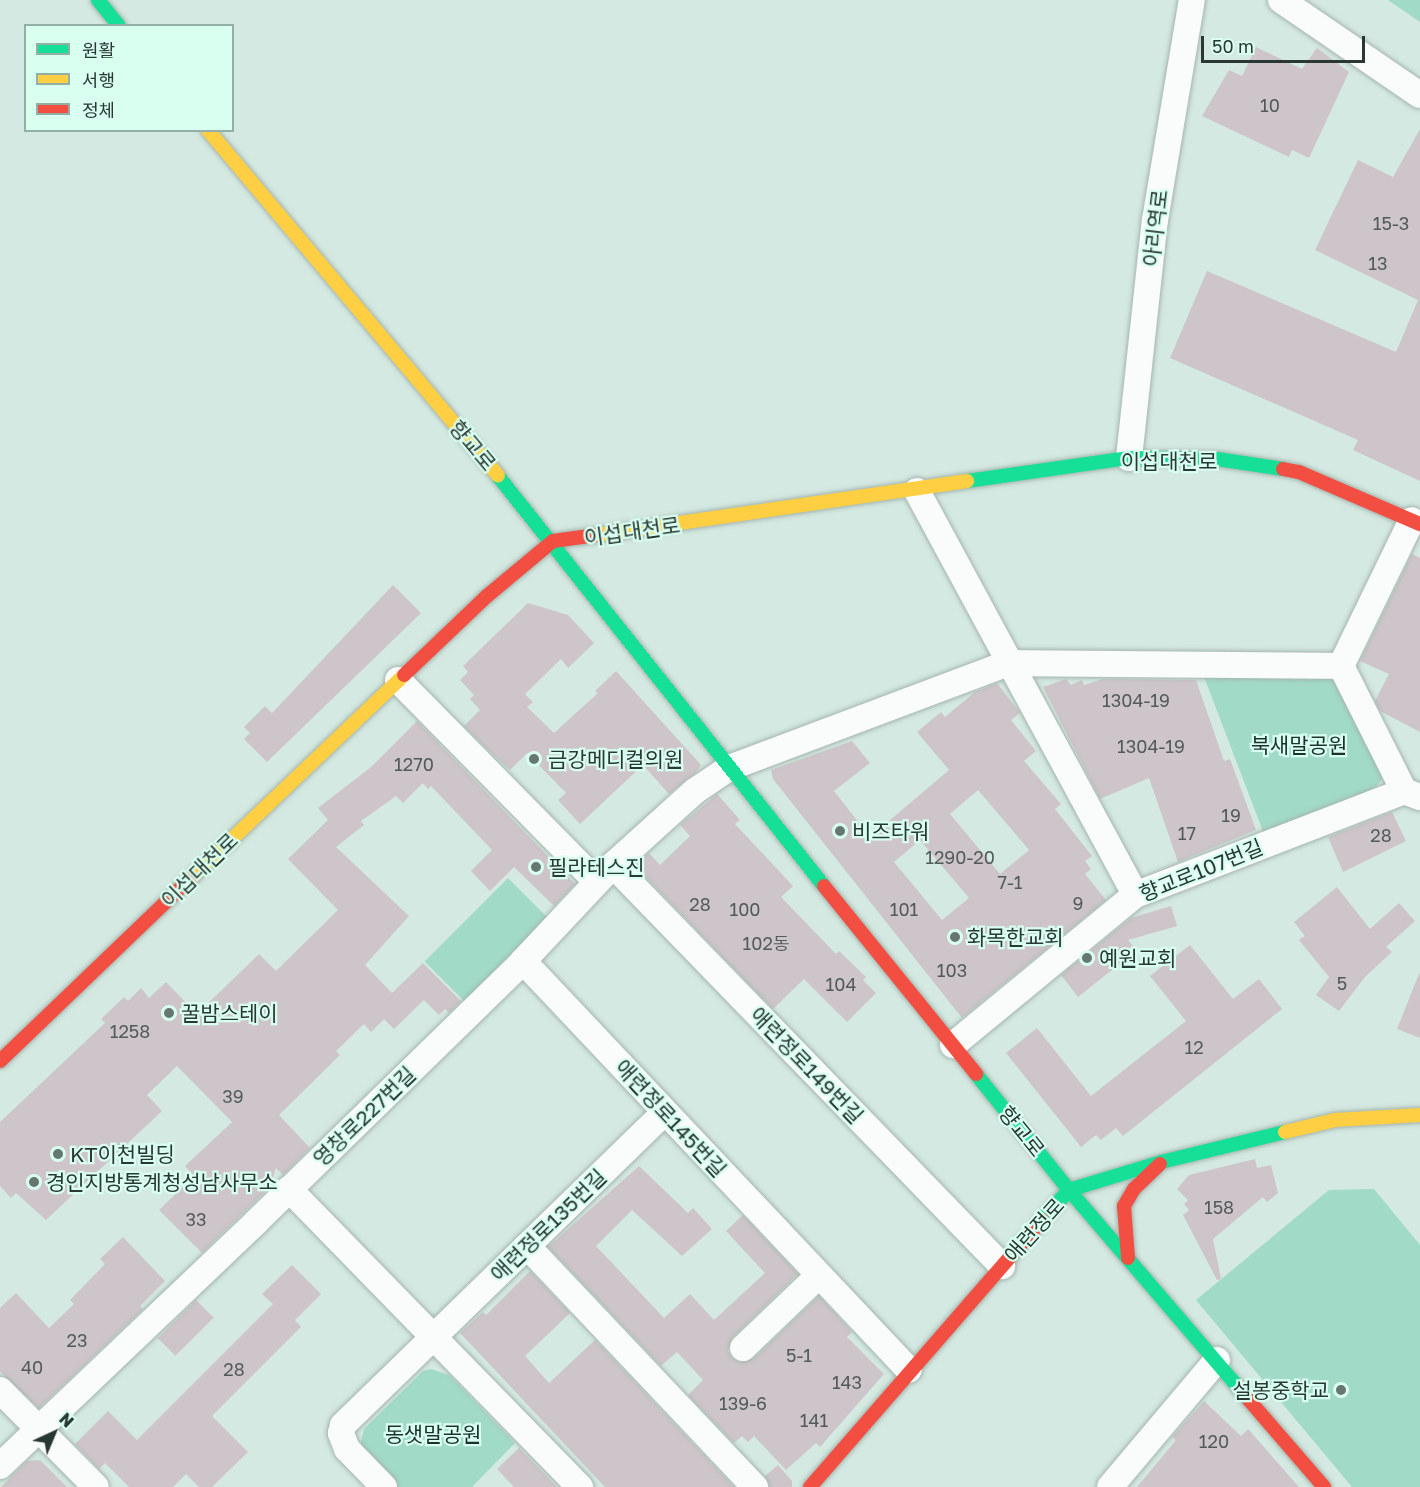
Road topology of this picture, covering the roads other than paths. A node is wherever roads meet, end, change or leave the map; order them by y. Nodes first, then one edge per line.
1 (98, 0) edge
2 (1192, 0) edge
3 (1281, 0) edge
4 (117, 24) edge
5 (1420, 95) edge
6 (210, 132) edge
7 (1129, 458) junction
8 (917, 491) junction
9 (1416, 522) edge
10 (553, 541) junction
11 (1008, 663) junction
12 (1341, 666) junction
13 (398, 680) junction
14 (729, 768) junction
15 (1412, 794) edge
16 (604, 873) junction
17 (1135, 895) junction
18 (523, 961) junction
19 (953, 1045) junction
20 (0, 1061) edge
21 (665, 1112) junction
22 (1420, 1115) edge
23 (1161, 1162) junction
24 (289, 1189) junction
25 (1069, 1190) junction
26 (527, 1246) junction
27 (1128, 1258) junction
28 (1002, 1266) junction
29 (819, 1275) junction
30 (432, 1338) junction
31 (743, 1348) dead end
32 (1217, 1360) junction
33 (909, 1370) junction
34 (0, 1390) edge
35 (38, 1429) junction
36 (0, 1466) edge
37 (96, 1487) edge
38 (384, 1487) edge
39 (580, 1487) edge
40 (755, 1487) edge
41 (810, 1487) edge
42 (1110, 1487) edge
43 (1324, 1487) edge

1 - 4 street
2 - 7 street, 아리역로
3 - 5 street
6 - 10 street, 향교로
7 - 8 street, 이섭대천로
7 - 9 street, 이섭대천로
8 - 10 street, 이섭대천로
8 - 11 street
9 - 12 street, 이섭대천로
10 - 13 street, 이섭대천로
10 - 14 street, 향교로
11 - 12 street
11 - 14 street
11 - 17 street
12 - 15 street
13 - 16 street
13 - 20 street, 이섭대천로
14 - 16 street, 영창로227번길
14 - 19 street, 향교로
15 - 17 street, 향교로107번길
16 - 18 street, 영창로227번길
16 - 28 street, 애련정로149번길
17 - 19 street, 향교로107번길
18 - 21 street, 애련정로145번길
18 - 24 street, 영창로227번길
19 - 25 street, 향교로
21 - 26 street, 애련정로135번길
21 - 29 street, 애련정로145번길
22 - 23 street, 애련정로
23 - 25 street, 애련정로
23 - 27 street
24 - 30 street
24 - 35 street, 영창로227번길
25 - 27 street, 향교로
25 - 28 street, 애련정로
26 - 30 street, 애련정로135번길
26 - 40 street
27 - 32 street, 향교로
28 - 33 street, 애련정로
29 - 31 street
29 - 33 street, 애련정로145번길
30 - 38 street, 애련정로135번길
30 - 39 street
32 - 42 street
32 - 43 street, 향교로
33 - 41 street, 애련정로
34 - 35 street
35 - 36 street, 영창로227번길
35 - 37 street

